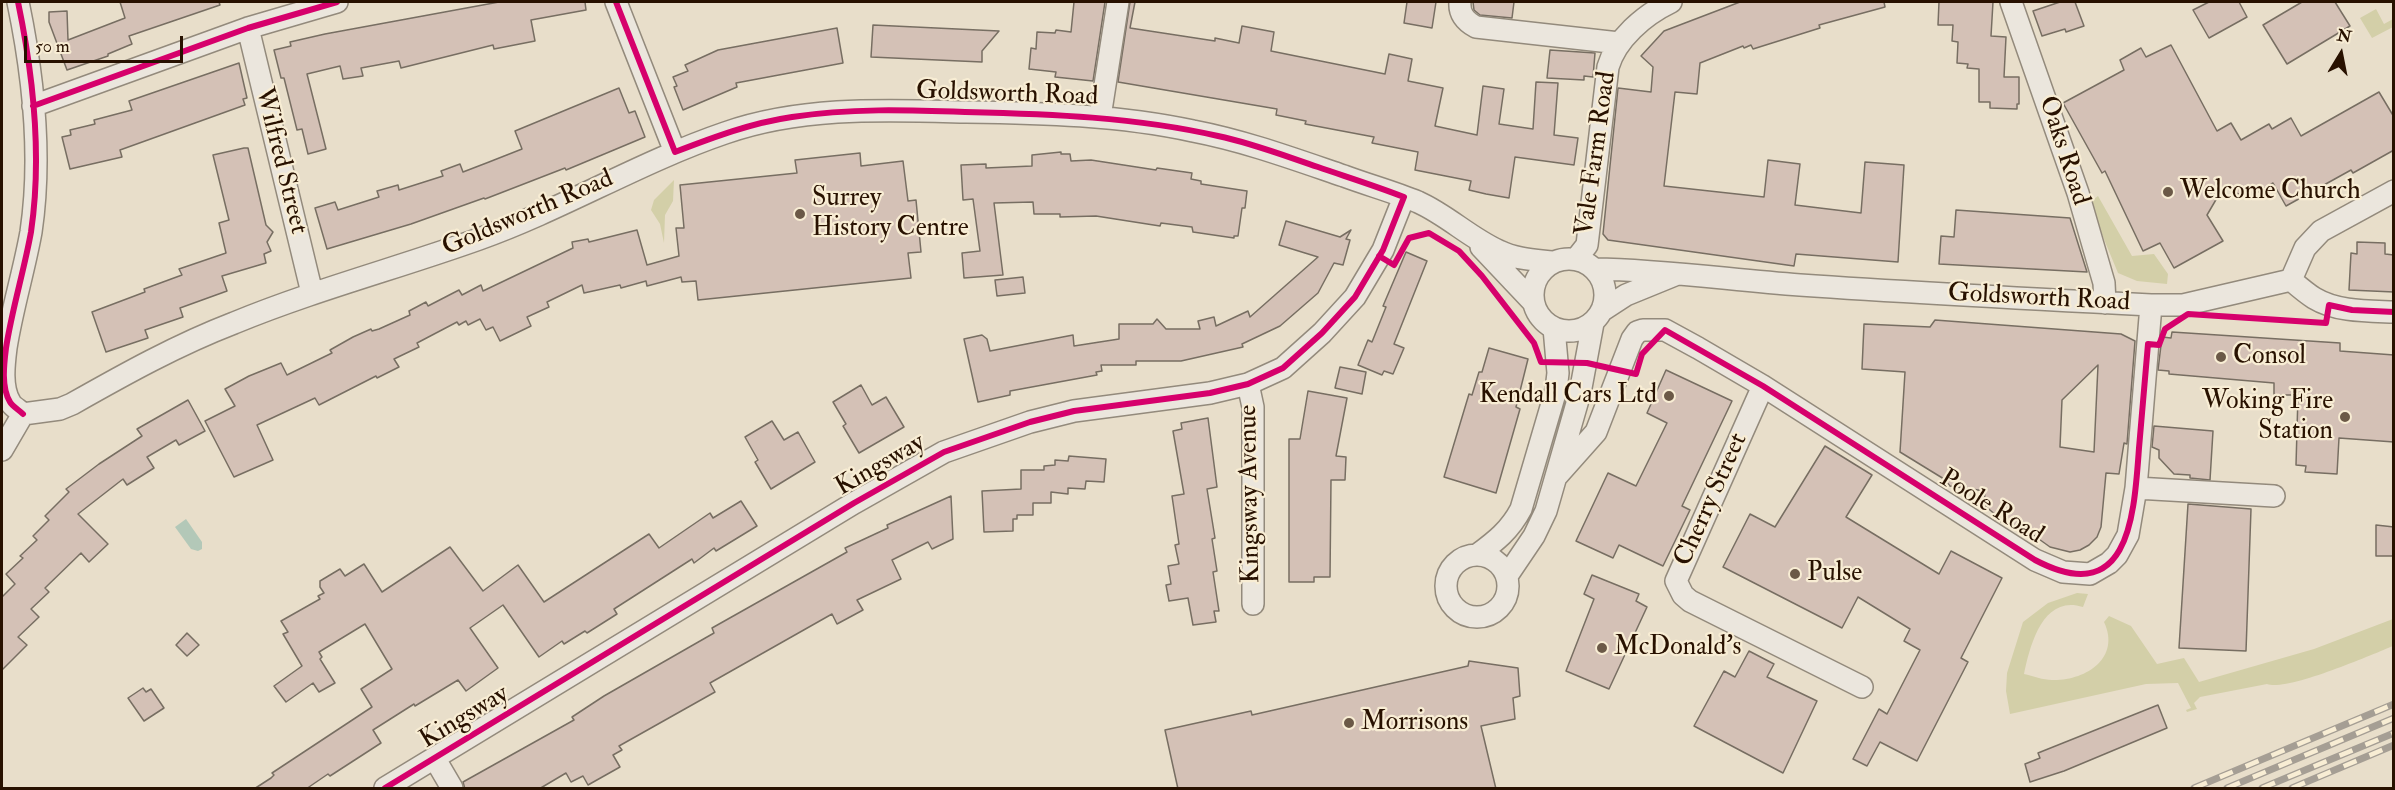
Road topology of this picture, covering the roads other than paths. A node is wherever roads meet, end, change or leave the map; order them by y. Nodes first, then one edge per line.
1 (18, 2) edge
2 (337, 2) edge
3 (616, 2) edge
4 (1118, 2) edge
5 (1461, 2) edge
6 (1671, 2) edge
7 (2011, 2) edge
8 (248, 28) junction
9 (1619, 43) junction
10 (33, 106) junction
11 (1101, 117) junction
12 (675, 152) junction
13 (2394, 191) edge
14 (1404, 197) junction
15 (1471, 235) junction
16 (1576, 259) junction
17 (1552, 262) junction
18 (1595, 269) junction
19 (1675, 274) junction
20 (2291, 280) junction
21 (312, 293) junction
22 (1533, 302) junction
23 (2105, 303) junction
24 (2151, 305) junction
25 (2394, 312) edge
26 (1598, 317) junction
27 (1554, 328) junction
28 (1248, 384) junction
29 (1763, 386) junction
30 (23, 414) junction
31 (2, 450) edge
32 (1556, 477) junction
33 (2136, 488) junction
34 (2274, 496) dead end
35 (1477, 555) junction
36 (1507, 576) junction
37 (1253, 604) dead end
38 (1862, 687) dead end
39 (435, 759) junction
40 (385, 789) edge
41 (452, 789) edge

1 - 10 street
2 - 8 street
3 - 12 street
4 - 11 street
5 - 9 street
6 - 9 street, Vale Farm Road
7 - 23 street, Oaks Road
8 - 10 street
8 - 21 street, Wilfred Street
9 - 16 street, Vale Farm Road
10 - 30 street
11 - 12 street, Goldsworth Road
11 - 14 street, Goldsworth Road
12 - 21 street, Goldsworth Road
13 - 20 street
14 - 15 street, Goldsworth Road
14 - 28 street, Kingsway
15 - 17 street, Goldsworth Road
15 - 22 street, Goldsworth Road
16 - 17 street
16 - 18 street
17 - 22 street
18 - 19 street, Goldsworth Road
18 - 26 street
19 - 23 street, Goldsworth Road
19 - 26 street, Goldsworth Road
20 - 24 street, Goldsworth Road
20 - 25 street
21 - 30 street, Goldsworth Road
22 - 27 street
23 - 24 street, Goldsworth Road
24 - 33 street, Poole Road
26 - 27 street
26 - 32 street
27 - 35 street
28 - 37 street, Kingsway Avenue
28 - 39 street, Kingsway
29 - 32 street, Poole Road
29 - 33 street, Poole Road
29 - 38 street, Cherry Street
30 - 31 street
32 - 36 street
33 - 34 street
35 - 36 street
35 - 36 street
39 - 40 street, Kingsway
39 - 41 street

